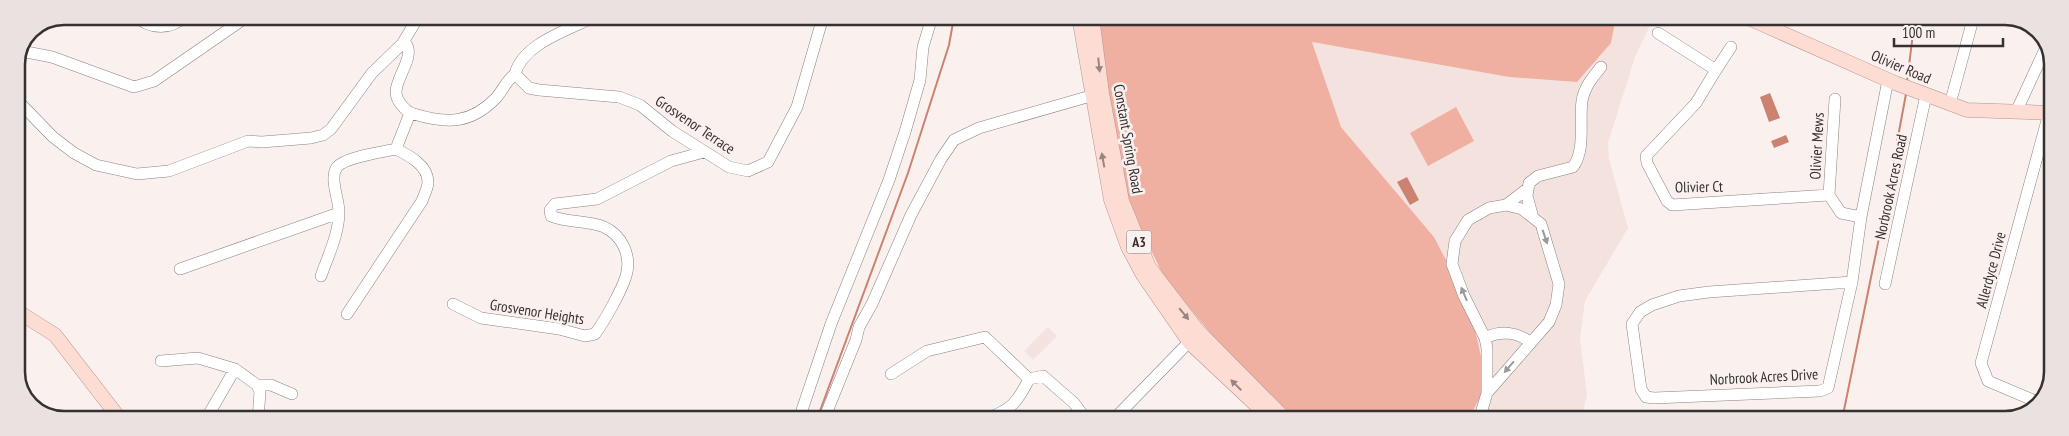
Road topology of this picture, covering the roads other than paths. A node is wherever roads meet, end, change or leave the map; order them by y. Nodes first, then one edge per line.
1 (151, 25) edge
2 (172, 25) edge
3 (235, 25) edge
4 (414, 25) edge
5 (578, 25) edge
6 (821, 25) edge
7 (930, 25) edge
8 (1081, 25) edge
9 (1093, 25) edge
10 (1764, 25) edge
11 (1971, 25) edge
12 (1658, 33) dead end
13 (402, 44) junction
14 (1731, 47) dead end
15 (27, 52) edge
16 (2043, 54) edge
17 (1601, 67) dead end
18 (1716, 70) junction
19 (515, 74) junction
20 (1891, 82) junction
21 (1097, 94) junction
22 (1922, 94) junction
23 (1835, 99) dead end
24 (1950, 104) junction
25 (25, 108) edge
26 (2016, 112) junction
27 (410, 113) junction
28 (2044, 113) edge
29 (2044, 138) edge
30 (396, 149) junction
31 (704, 152) junction
32 (1527, 189) junction
33 (1829, 195) junction
34 (1506, 205) junction
35 (339, 213) junction
36 (1532, 214) junction
37 (1861, 217) junction
38 (180, 269) dead end
39 (321, 276) dead end
40 (1852, 282) junction
41 (1885, 284) dead end
42 (452, 304) dead end
43 (347, 314) dead end
44 (25, 317) edge
45 (1198, 331) junction
46 (1485, 338) junction
47 (1190, 343) junction
48 (1532, 343) junction
49 (161, 361) dead end
50 (235, 369) junction
51 (891, 374) dead end
52 (1029, 379) junction
53 (257, 385) junction
54 (1487, 393) junction
55 (292, 394) dead end
56 (2032, 400) edge
57 (114, 411) edge
58 (211, 411) edge
59 (259, 411) edge
60 (802, 411) edge
61 (827, 411) edge
62 (1004, 411) edge
63 (1080, 411) edge
64 (1122, 411) edge
65 (1262, 411) edge
66 (1277, 411) edge
67 (1481, 411) edge

1 - 2 street
3 - 15 street
4 - 13 street
5 - 19 street
6 - 31 street, Grosvenor Terrace
7 - 60 street
8 - 21 main road, Constant Spring Road / A3
9 -> 21 main road, Constant Spring Road / A3
10 - 20 main road, Olivier Road
11 - 24 street
12 - 18 street
13 - 25 street
13 - 27 street
14 - 18 street
16 - 26 street
17 - 32 street
18 - 33 street, Olivier Ct
19 - 27 street
19 - 31 street, Grosvenor Terrace
20 - 22 main road, Olivier Road
20 - 37 street
21 -> 45 main road, Constant Spring Road / A3
47 -> 21 main road, Constant Spring Road / A3
21 - 61 street
22 - 24 main road, Olivier Road
22 - 41 street, Norbrook Acres Road
23 - 33 street, Olivier Mews
24 - 26 main road, Olivier Road
26 - 28 main road, Olivier Road
27 - 30 street
29 - 56 street, Allerdyce Drive
30 - 35 street
30 - 43 street
31 - 42 street, Grosvenor Heights
32 - 34 street
32 - 36 street
33 - 37 street
34 - 36 street
46 -> 34 street
35 - 38 street
35 - 39 street
36 -> 48 street
37 - 40 street
40 - 40 street, Norbrook Acres Drive
44 - 57 main road
45 - 47 street
45 - 66 main road, Constant Spring Road / A3
46 - 48 street
46 - 54 street
47 - 64 street
65 -> 47 main road, Constant Spring Road / A3
48 -> 54 street
49 - 50 street
50 - 53 street
50 - 58 street
51 - 52 street
52 - 62 street
52 - 63 street
53 - 55 street
53 - 59 street
54 - 67 street

